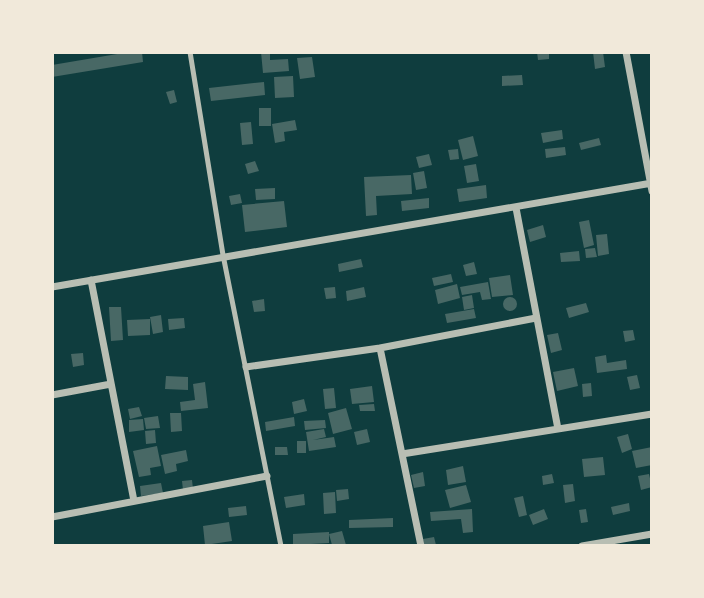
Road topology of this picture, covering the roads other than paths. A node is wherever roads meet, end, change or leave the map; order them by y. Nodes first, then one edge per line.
1 (190, 52) edge
2 (626, 52) edge
3 (651, 185) edge
4 (516, 208) junction
5 (223, 255) junction
6 (91, 280) junction
7 (52, 287) edge
8 (536, 318) junction
9 (380, 348) junction
10 (246, 367) junction
11 (111, 384) junction
12 (52, 395) edge
13 (652, 414) edge
14 (558, 429) junction
15 (402, 454) junction
16 (267, 476) junction
17 (134, 500) junction
18 (52, 517) edge
19 (652, 534) edge
20 (281, 545) edge
21 (421, 545) edge
22 (582, 545) edge

1 - 5 lane
2 - 3 street
3 - 4 street
4 - 5 street
4 - 8 street
5 - 6 street
5 - 10 lane
6 - 7 street
6 - 11 street
8 - 9 street
8 - 14 street
9 - 10 street
9 - 15 street
10 - 16 lane
11 - 12 street
11 - 17 street
13 - 14 street
14 - 15 street
15 - 21 street
16 - 17 street
16 - 20 lane
17 - 18 street
19 - 22 street

